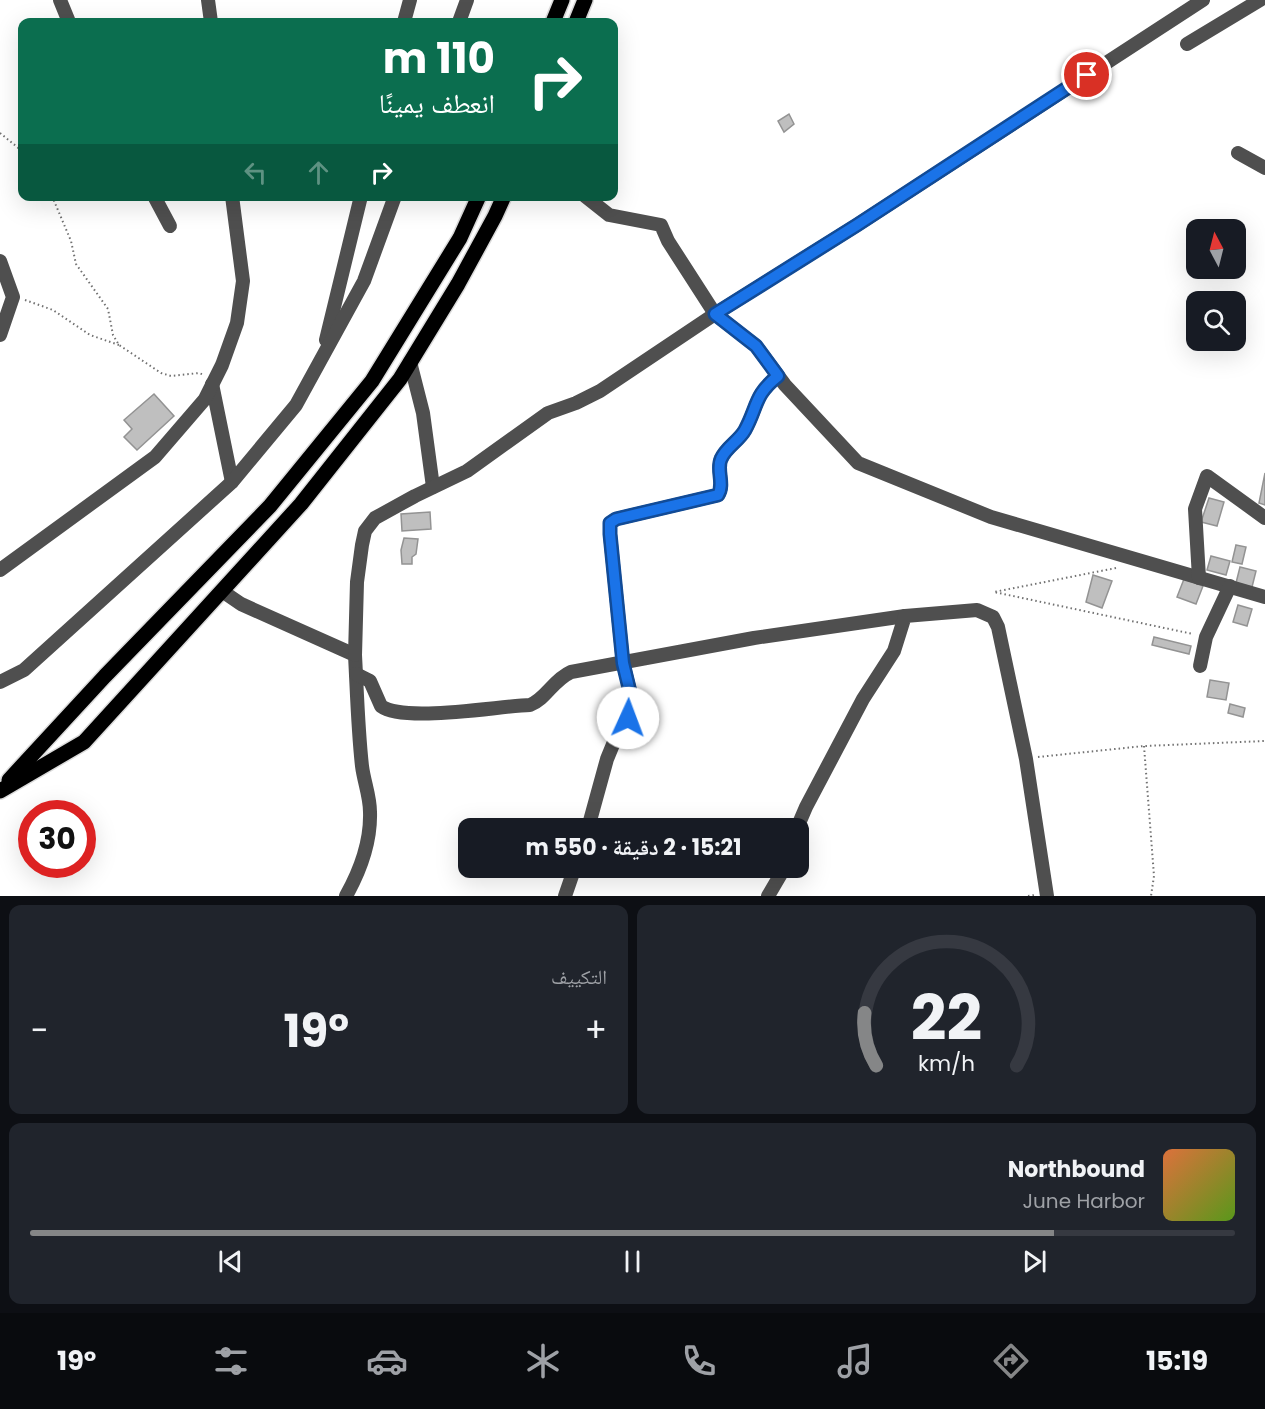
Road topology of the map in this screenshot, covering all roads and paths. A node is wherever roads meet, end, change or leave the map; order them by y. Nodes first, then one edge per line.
1 (60, 0) edge
2 (208, 0) edge
3 (410, 0) edge
4 (467, 0) edge
5 (562, 0) edge
6 (585, 0) edge
7 (1203, 0) edge
8 (1260, 0) edge
9 (67, 18) edge
10 (210, 18) edge
11 (405, 18) edge
12 (460, 18) edge
13 (555, 18) edge
14 (578, 18) edge
15 (1187, 44) dead end
16 (0, 132) edge
17 (18, 148) edge
18 (1238, 153) dead end
19 (1265, 168) edge
20 (54, 201) edge
21 (157, 201) edge
22 (233, 201) edge
23 (360, 201) edge
24 (393, 201) edge
25 (477, 201) edge
26 (502, 201) edge
27 (591, 201) edge
28 (170, 226) dead end
29 (0, 261) edge
30 (13, 297) junction
31 (715, 314) junction
32 (0, 335) edge
33 (119, 345) junction
34 (321, 359) junction
35 (410, 362) junction
36 (778, 376) junction
37 (214, 381) junction
38 (232, 482) junction
39 (433, 487) junction
40 (1265, 518) edge
41 (1122, 567) dead end
42 (0, 570) edge
43 (1199, 578) junction
44 (1230, 586) junction
45 (222, 591) junction
46 (1265, 597) edge
47 (905, 616) junction
48 (1206, 637) junction
49 (355, 655) junction
50 (623, 663) junction
51 (1200, 666) dead end
52 (356, 674) junction
53 (0, 682) edge
54 (1265, 741) edge
55 (1144, 746) junction
56 (1026, 759) junction
57 (0, 790) edge
58 (591, 818) edge
59 (801, 818) edge
60 (571, 878) edge
61 (779, 878) edge
62 (346, 896) edge
63 (565, 896) edge
64 (768, 896) edge
65 (1047, 896) edge
66 (1151, 896) edge

1 - 9 street
2 - 10 street
3 - 11 street
4 - 12 street
5 - 13 main road
6 - 14 main road
7 - 31 street
8 - 15 street
16 - 17 path
18 - 19 street
20 - 33 path
21 - 28 street
22 - 37 street
23 - 34 street
24 - 34 street
25 - 57 main road
26 - 35 main road
27 - 31 street
29 - 30 street
30 - 32 street
30 - 33 path
31 - 36 street
31 - 39 street
33 - 37 path
34 - 38 street
35 - 39 street
35 - 45 main road
36 - 43 street
36 - 50 street
37 - 38 street
37 - 42 street
38 - 53 street
39 - 49 street
40 - 43 street
41 - 48 path
43 - 44 street
44 - 46 street
44 - 48 street
45 - 49 street
45 - 57 main road
47 - 50 street
47 - 56 street
47 - 59 street
48 - 51 street
49 - 52 street
50 - 52 street
50 - 58 street
52 - 62 street
54 - 55 path
55 - 56 path
55 - 66 path
56 - 65 street
60 - 63 street
61 - 64 street

